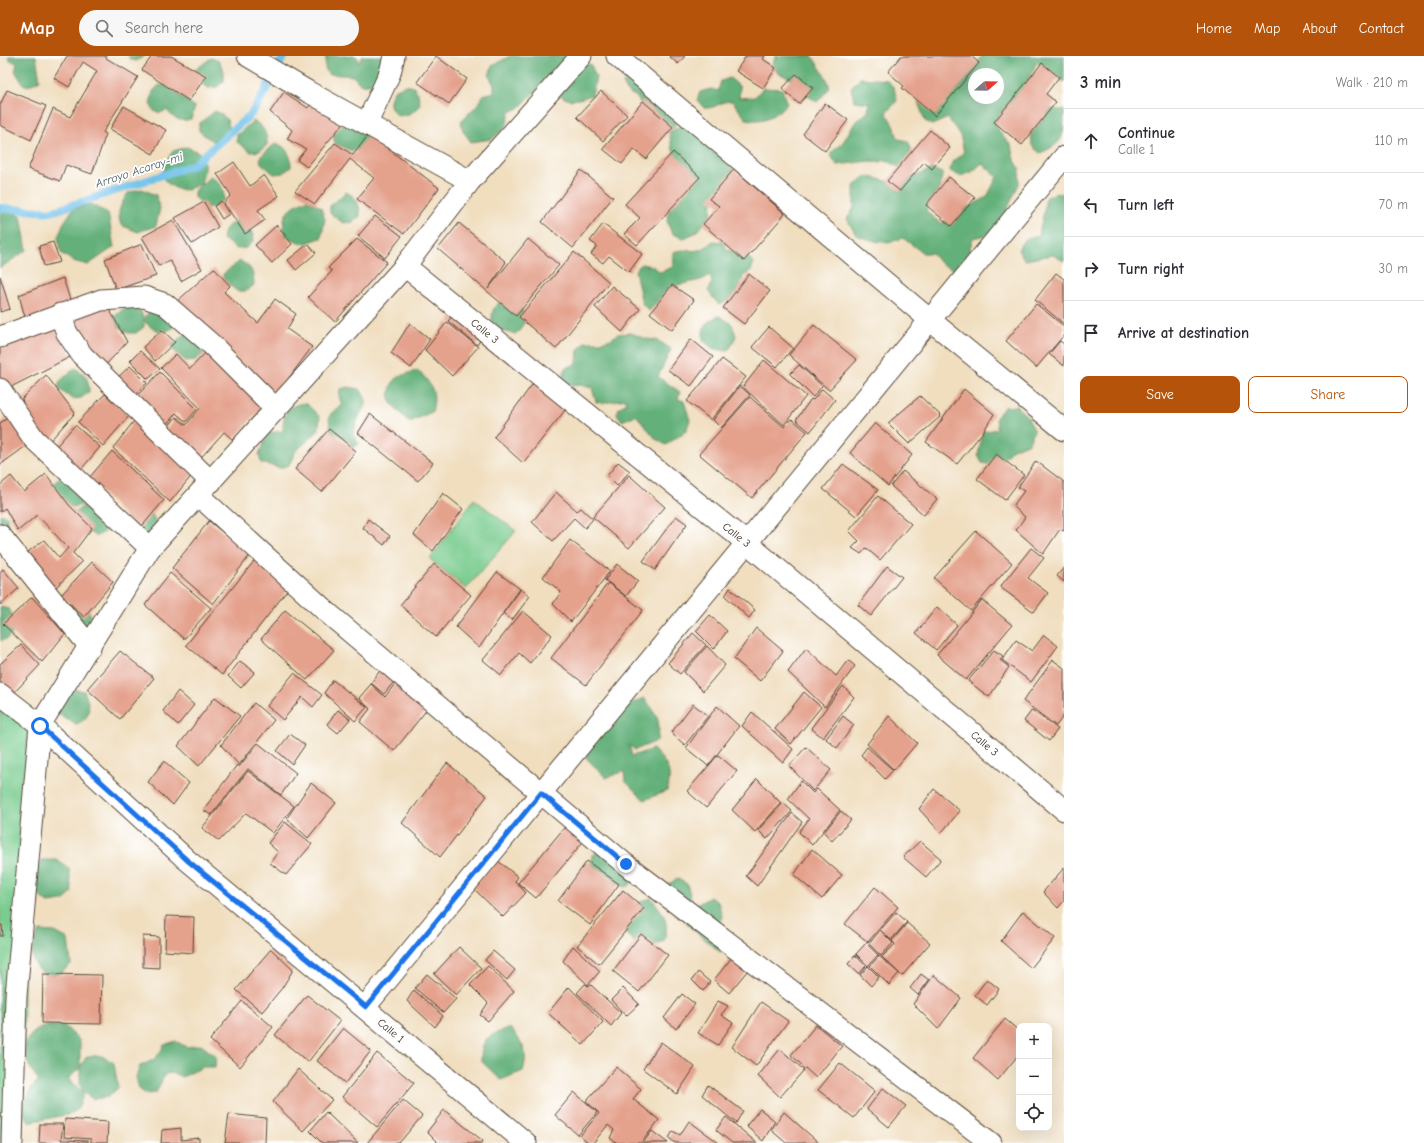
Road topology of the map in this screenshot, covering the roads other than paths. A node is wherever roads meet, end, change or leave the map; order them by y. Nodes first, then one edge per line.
1 (394, 56) edge
2 (581, 56) edge
3 (617, 56) edge
4 (250, 58) edge
5 (367, 124) junction
6 (1064, 157) edge
7 (470, 181) junction
8 (405, 266) junction
9 (60, 314) junction
10 (930, 320) junction
11 (0, 337) edge
12 (0, 389) edge
13 (276, 410) junction
14 (1064, 430) edge
15 (205, 488) junction
16 (0, 535) edge
17 (747, 543) junction
18 (150, 548) junction
19 (90, 647) junction
20 (0, 694) edge
21 (40, 726) junction
22 (541, 793) junction
23 (1064, 810) edge
24 (8, 995) edge
25 (366, 1007) junction
26 (12, 1143) edge
27 (526, 1143) edge
28 (991, 1143) edge

1 - 5 street
2 - 7 street
3 - 10 street
4 - 5 street
5 - 7 street
6 - 10 street
7 - 8 street
8 - 13 street
8 - 17 street, Calle 3
9 - 11 street
9 - 13 street
9 - 15 street
10 - 14 street
10 - 17 street
12 - 18 street
13 - 15 street
15 - 18 street
15 - 22 street
16 - 19 street
17 - 22 street
17 - 23 street, Calle 3
18 - 19 street
19 - 21 street
20 - 21 street, Calle 1
21 - 24 street
21 - 25 street, Calle 1
22 - 25 street
22 - 28 street
24 - 26 street
25 - 27 street, Calle 1

